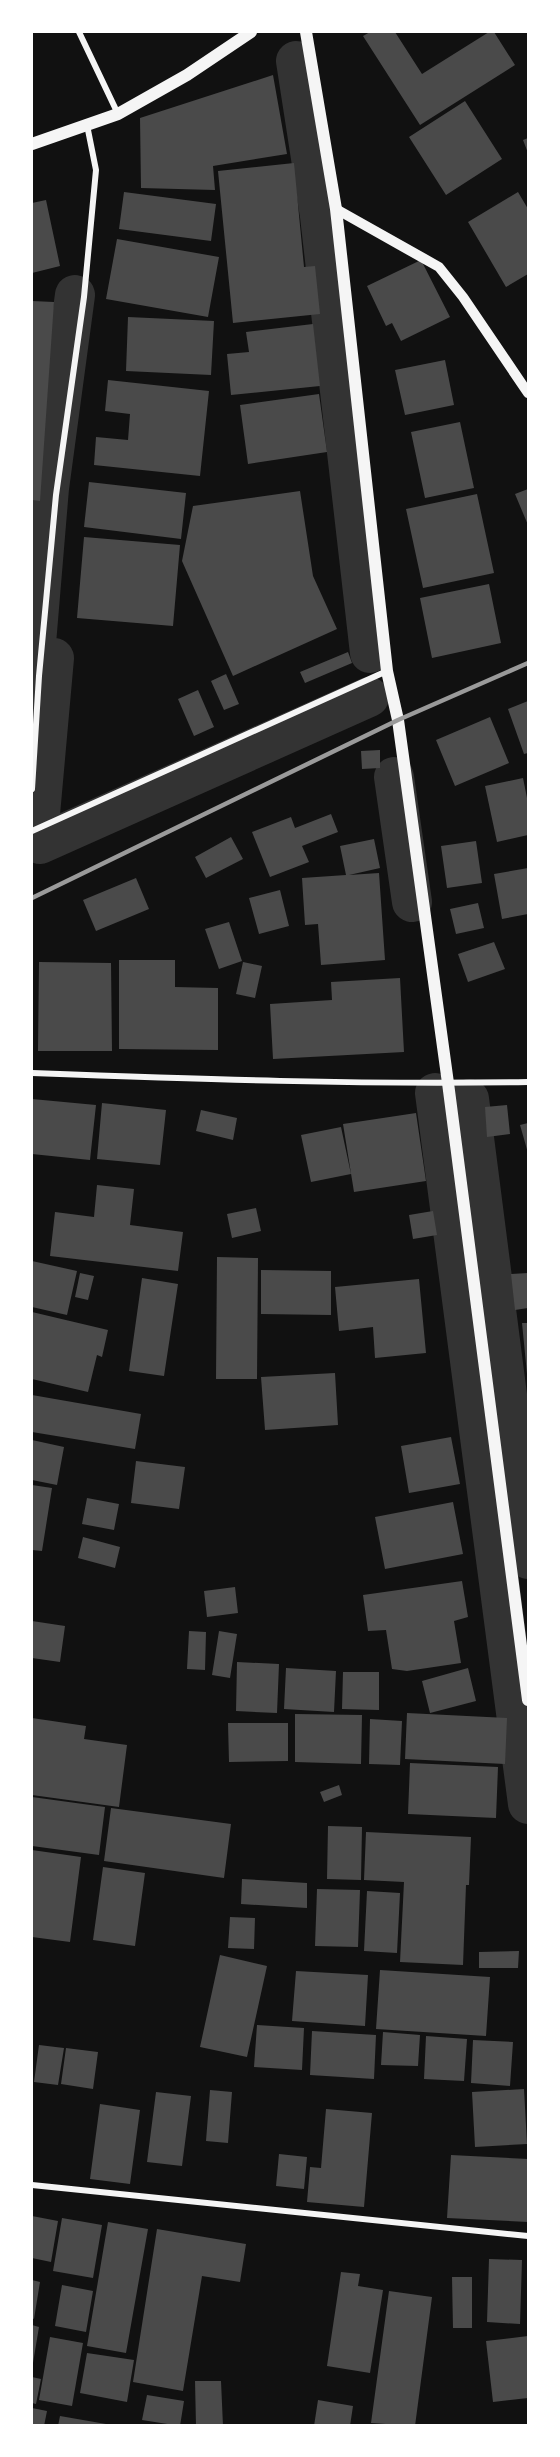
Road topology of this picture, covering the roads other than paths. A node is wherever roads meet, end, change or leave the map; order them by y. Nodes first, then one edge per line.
1 (79, 32) edge
2 (251, 32) edge
3 (306, 32) edge
4 (118, 114) junction
5 (87, 124) junction
6 (32, 144) edge
7 (336, 209) junction
8 (528, 393) edge
9 (387, 671) junction
10 (32, 789) edge
11 (32, 831) edge
12 (32, 1073) edge
13 (528, 1082) edge
14 (448, 1083) junction
15 (528, 1700) edge
16 (32, 2185) edge
17 (528, 2236) edge

1 - 4 street
2 - 4 main road
3 - 7 main road
4 - 5 main road
5 - 6 main road
5 - 10 street
7 - 8 street
7 - 9 main road
9 - 11 street
9 - 14 main road
12 - 14 street
13 - 14 street
14 - 15 main road
16 - 17 street

